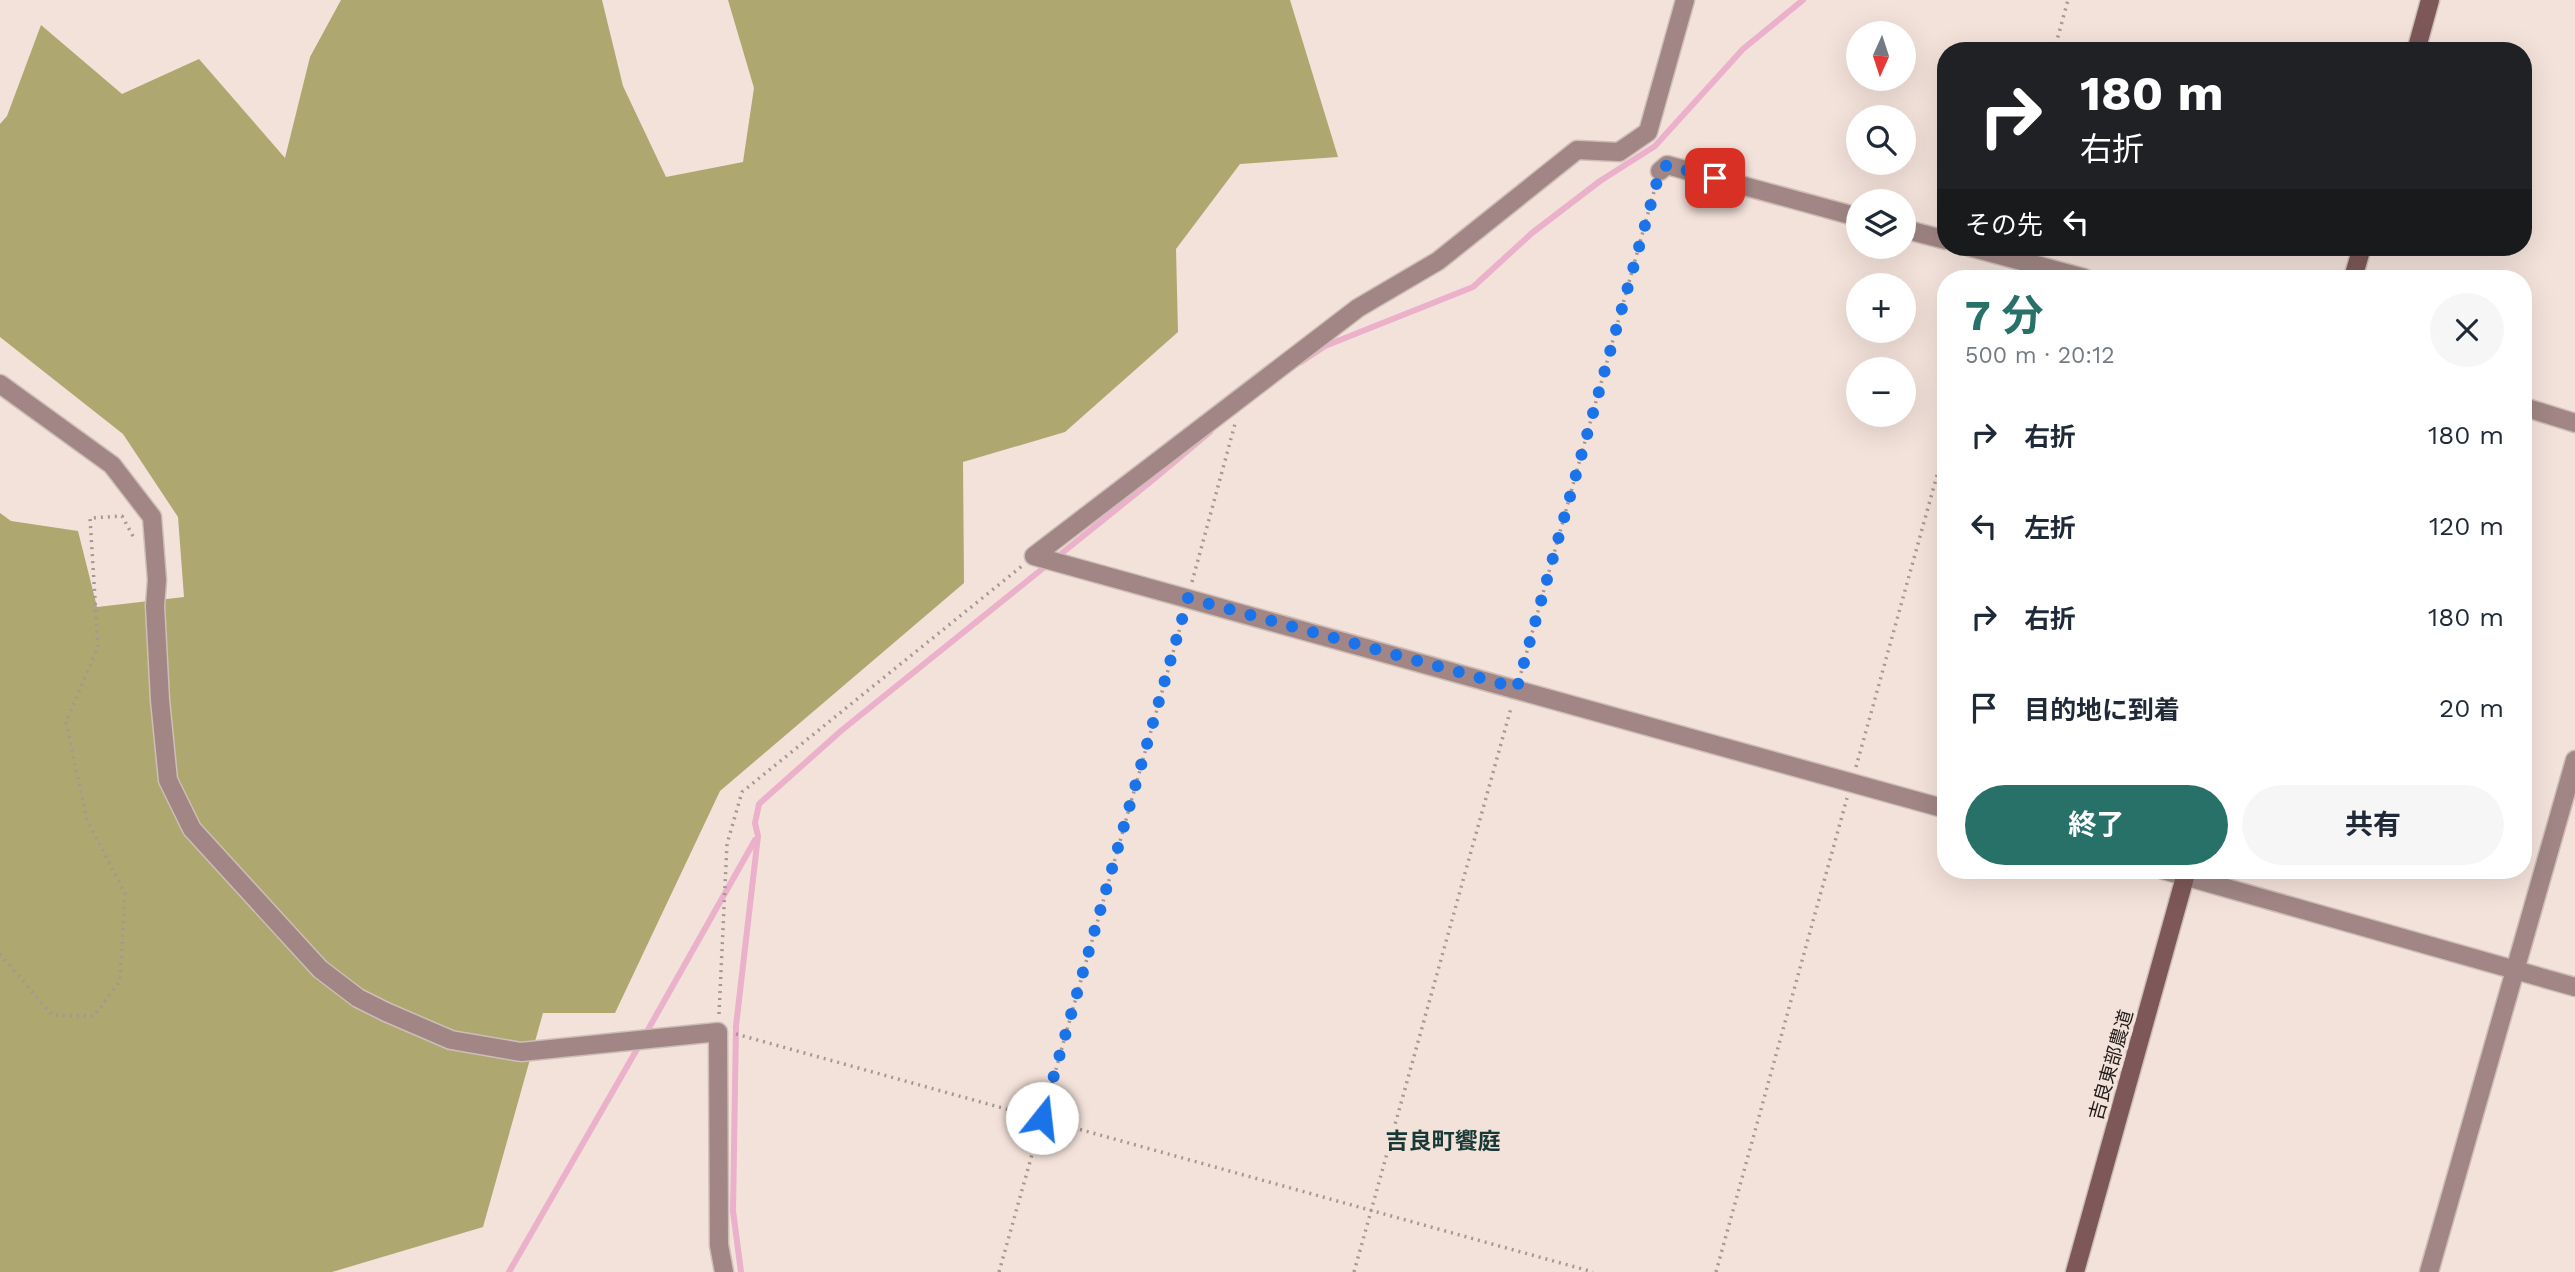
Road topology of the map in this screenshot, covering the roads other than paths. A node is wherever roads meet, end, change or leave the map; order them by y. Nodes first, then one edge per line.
1 (1685, 0) edge
2 (2430, 0) edge
3 (2418, 42) edge
4 (1660, 171) road end
5 (1846, 214) edge
6 (1916, 232) edge
7 (1937, 238) edge
8 (2003, 256) edge
9 (2055, 270) edge
10 (0, 384) edge
11 (2532, 410) edge
12 (2575, 423) edge
13 (2575, 760) edge
14 (1937, 806) edge
15 (2184, 879) edge
16 (2206, 879) edge
17 (2515, 970) junction
18 (2575, 987) edge
19 (724, 1272) edge
20 (2075, 1272) edge
21 (2429, 1272) edge

1 - 14 street
2 - 3 street
4 - 5 street
6 - 7 street
8 - 9 street
10 - 19 street
11 - 12 street
13 - 17 street
15 - 20 street, 吉良東部農道
16 - 17 street
17 - 18 street
17 - 21 street

